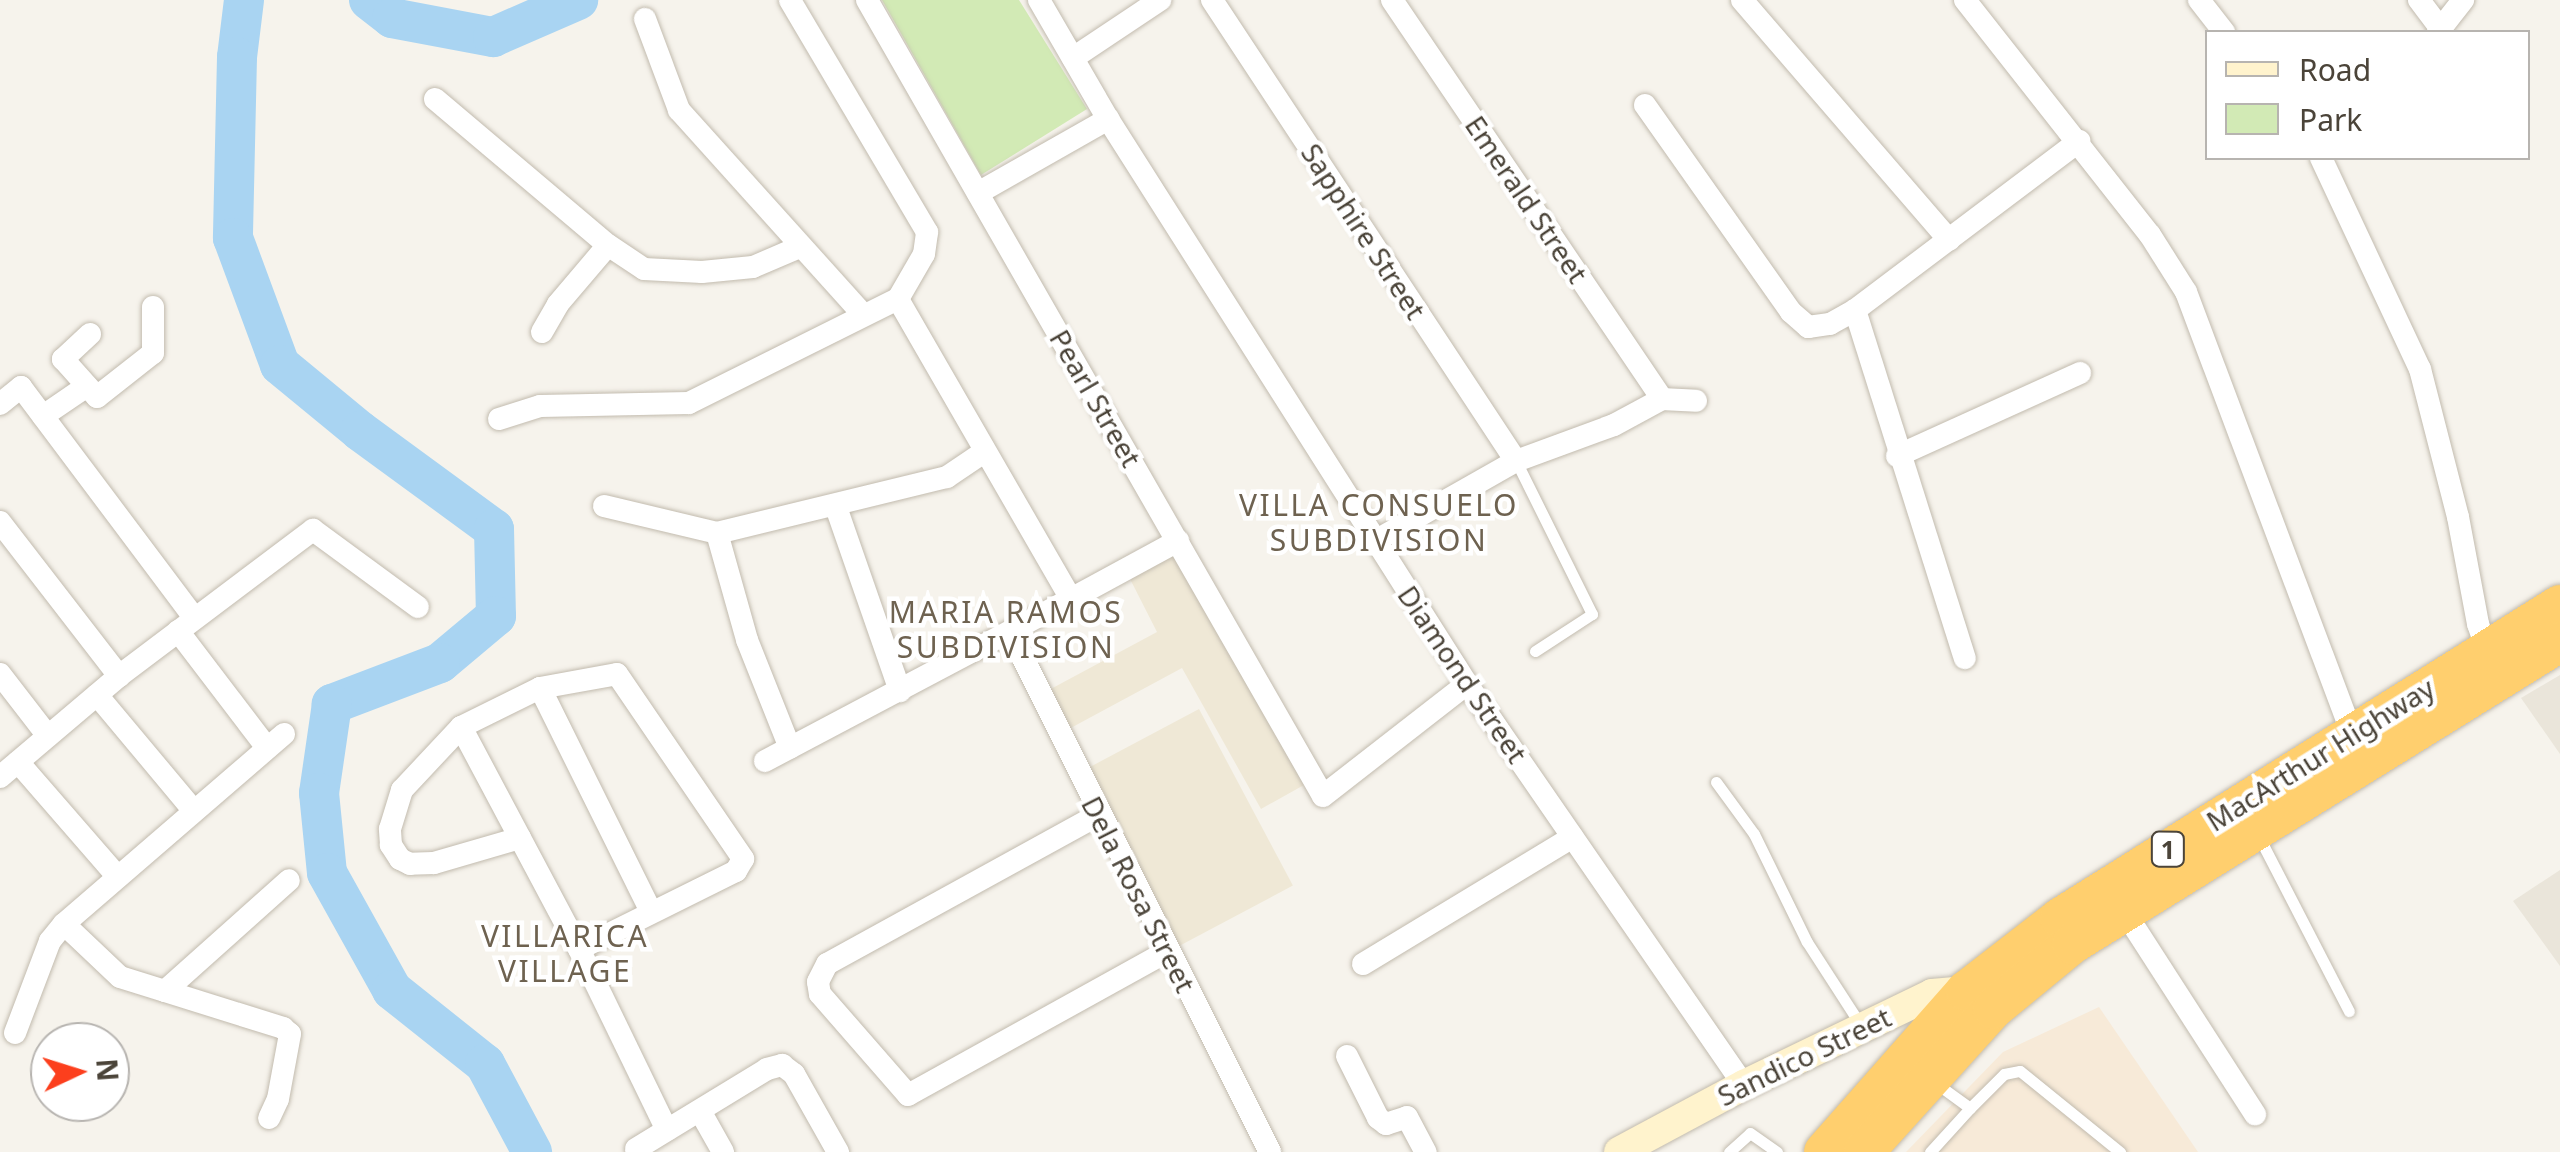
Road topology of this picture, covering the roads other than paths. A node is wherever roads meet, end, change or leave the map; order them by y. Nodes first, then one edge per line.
1 (790, 0) edge
2 (867, 0) edge
3 (1038, 0) edge
4 (1160, 0) edge
5 (1212, 0) edge
6 (1392, 0) edge
7 (1742, 0) edge
8 (1965, 0) edge
9 (2199, 0) edge
10 (2419, 0) edge
11 (2463, 0) edge
12 (644, 19) dead end
13 (2222, 30) edge
14 (2439, 30) edge
15 (2441, 30) edge
16 (1073, 58) junction
17 (435, 99) dead end
18 (1645, 105) dead end
19 (1108, 119) junction
20 (2079, 142) junction
21 (2330, 161) edge
22 (978, 193) junction
23 (1949, 240) junction
24 (608, 245) junction
25 (800, 246) junction
26 (898, 299) junction
27 (153, 307) dead end
28 (1855, 310) junction
29 (862, 314) junction
30 (542, 332) dead end
31 (90, 334) dead end
32 (2080, 373) dead end
33 (87, 386) junction
34 (1662, 398) junction
35 (1696, 400) dead end
36 (0, 404) edge
37 (44, 416) junction
38 (499, 419) dead end
39 (984, 452) junction
40 (1897, 456) junction
41 (1516, 461) junction
42 (604, 506) dead end
43 (836, 507) junction
44 (0, 522) edge
45 (717, 532) junction
46 (1178, 541) junction
47 (1375, 541) junction
48 (1071, 598) junction
49 (2560, 605) edge
50 (418, 607) dead end
51 (186, 624) junction
52 (1011, 634) junction
53 (2560, 642) edge
54 (1535, 651) dead end
55 (1965, 658) dead end
56 (2493, 664) junction
57 (0, 674) edge
58 (118, 676) junction
59 (1467, 684) junction
60 (540, 688) junction
61 (900, 691) junction
62 (97, 695) junction
63 (461, 727) junction
64 (2351, 732) junction
65 (48, 736) junction
66 (790, 748) junction
67 (765, 760) dead end
68 (18, 762) junction
69 (0, 777) edge
70 (1716, 782) dead end
71 (194, 811) junction
72 (1098, 815) junction
73 (2248, 816) junction
74 (520, 838) junction
75 (1573, 838) junction
76 (118, 877) junction
77 (289, 880) dead end
78 (650, 910) junction
79 (2124, 911) junction
80 (64, 924) junction
81 (579, 949) junction
82 (1168, 951) junction
83 (1362, 964) dead end
84 (165, 991) junction
85 (1980, 1000) junction
86 (2350, 1010) dead end
87 (1862, 1026) junction
88 (15, 1033) dead end
89 (1347, 1056) dead end
90 (1915, 1068) junction
91 (1744, 1085) junction
92 (1970, 1108) junction
93 (700, 1111) junction
94 (2255, 1114) dead end
95 (268, 1118) dead end
96 (667, 1130) junction
97 (636, 1148) dead end
98 (723, 1152) edge
99 (838, 1152) edge
100 (1270, 1152) edge
101 (1426, 1152) edge
102 (1619, 1152) edge
103 (1729, 1152) edge
104 (1777, 1152) edge
105 (1824, 1152) edge
106 (1864, 1152) edge
107 (1930, 1152) edge
108 (2120, 1152) edge

1 - 26 street
2 - 22 street, Pearl Street
3 - 16 street, Diamond Street
4 - 16 street
5 - 41 street, Sapphire Street
6 - 34 street, Emerald Street
7 - 23 street
8 - 20 street
9 - 13 street
10 - 14 street
11 - 15 street
12 - 25 street
16 - 19 street, Diamond Street
17 - 24 street
18 - 28 street
19 - 22 street
19 - 47 street, Diamond Street
20 - 23 street
20 - 64 street
21 - 56 street
22 - 46 street, Pearl Street
23 - 28 street
24 - 25 street
24 - 30 street
25 - 29 street
26 - 29 street
26 - 39 street
27 - 33 street
28 - 40 street
29 - 38 street
31 - 33 street
32 - 40 street
33 - 37 street
34 - 35 street
34 - 41 street
36 - 37 street
37 - 51 street
39 - 43 street
39 - 48 street
40 - 55 street
41 - 47 street
41 - 54 lane
42 - 45 street
43 - 45 street
43 - 61 street
44 - 58 street
45 - 66 street
46 - 48 street
46 - 59 street, Pearl Street
47 - 59 street, Diamond Street
48 - 52 street
49 - 56 highway, MacArthur Highway / 1
50 - 51 street
51 - 58 street
51 - 71 street
52 - 61 street
52 - 72 street, Dela Rosa Street
53 - 56 highway, MacArthur Highway / 1
56 - 64 highway, MacArthur Highway / 1
56 - 73 highway, MacArthur Highway / 1
57 - 65 street
58 - 62 street
59 - 75 street, Diamond Street
60 - 63 street
60 - 78 street
60 - 78 street
61 - 66 street
62 - 65 street
62 - 71 street
63 - 74 street
63 - 74 street
64 - 73 highway, MacArthur Highway / 1
65 - 68 street
66 - 67 street
68 - 69 street
68 - 76 street
70 - 87 lane
71 - 76 street
72 - 82 street, Dela Rosa Street
72 - 82 street
73 - 79 highway, MacArthur Highway / 1
73 - 85 highway, MacArthur Highway / 1
73 - 86 lane
74 - 81 street
75 - 83 street
75 - 91 street, Diamond Street
76 - 80 street
77 - 84 street
78 - 81 street
79 - 85 highway, MacArthur Highway / 1
79 - 94 street
80 - 84 street
80 - 88 street
81 - 96 street
82 - 100 street, Dela Rosa Street
84 - 95 street
85 - 87 main road, Sandico Street
85 - 90 highway, MacArthur Highway / 1
87 - 91 main road, Sandico Street
89 - 101 street
90 - 92 lane
90 - 105 highway, MacArthur Highway / 1
90 - 106 highway, MacArthur Highway / 1
91 - 102 main road, Sandico Street
92 - 107 lane
92 - 108 lane
93 - 96 street
93 - 98 street
93 - 99 street
96 - 97 street
103 - 104 lane

